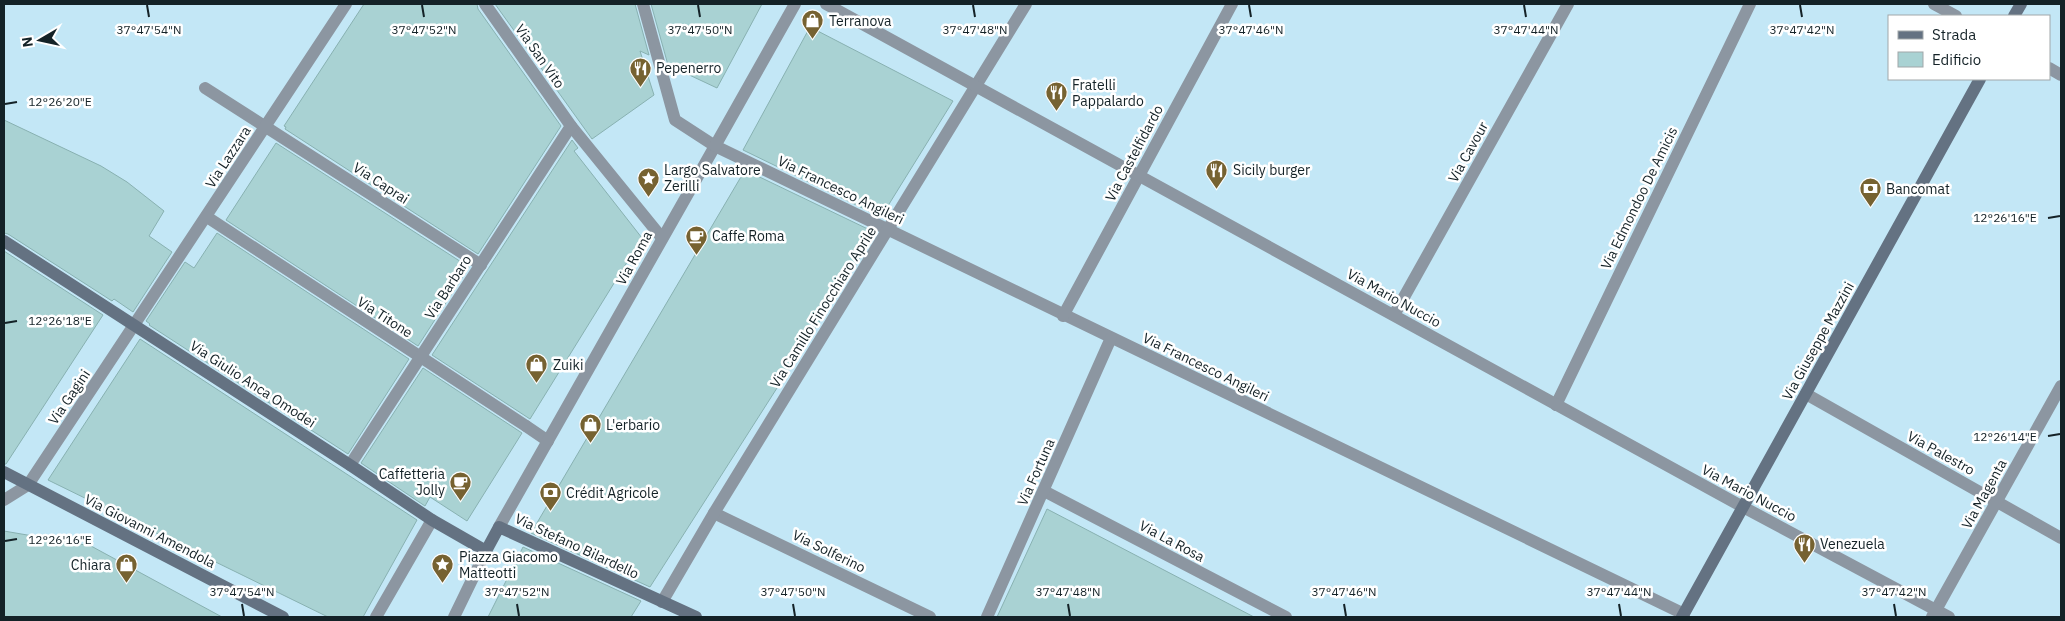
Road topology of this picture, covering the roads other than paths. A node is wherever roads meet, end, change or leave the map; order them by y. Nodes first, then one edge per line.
1 (346, 4) edge
2 (485, 4) edge
3 (643, 4) edge
4 (795, 4) edge
5 (826, 4) edge
6 (1026, 4) edge
7 (1232, 4) edge
8 (1568, 4) edge
9 (1750, 4) edge
10 (1934, 4) edge
11 (2021, 4) edge
12 (1954, 15) edge
13 (2015, 15) edge
14 (1979, 80) edge
15 (976, 86) junction
16 (205, 88) dead end
17 (572, 126) junction
18 (266, 127) junction
19 (715, 146) junction
20 (1139, 175) junction
21 (206, 217) junction
22 (888, 230) junction
23 (662, 238) junction
24 (4, 241) edge
25 (481, 265) junction
26 (1394, 315) junction
27 (1063, 316) junction
28 (134, 326) junction
29 (1111, 338) junction
30 (420, 357) junction
31 (2061, 386) edge
32 (1806, 394) junction
33 (1556, 404) junction
34 (548, 441) junction
35 (350, 465) junction
36 (4, 472) edge
37 (28, 485) junction
38 (1044, 491) junction
39 (4, 500) edge
40 (1997, 502) junction
41 (1743, 507) junction
42 (714, 513) junction
43 (432, 520) junction
44 (499, 527) junction
45 (2061, 538) edge
46 (486, 552) junction
47 (662, 602) junction
48 (1934, 614) edge
49 (1683, 616) edge
50 (283, 617) edge
51 (376, 617) edge
52 (454, 617) edge
53 (696, 617) edge
54 (930, 617) edge
55 (987, 617) edge
56 (1286, 617) edge
57 (1949, 617) edge

1 - 18 street, Via Lazzara
2 - 17 street, Via San Vito
3 - 19 street, Via Francesco Angileri
4 - 19 street, Via Roma
5 - 15 street, Via Mario Nuccio
6 - 15 street, Via Camillo Finocchiaro Aprile
7 - 20 street, Via Castelfidardo
8 - 26 street, Via Cavour
9 - 33 street, Via Edmondoo De Amicis
10 - 12 street
11 - 13 main road
14 - 32 main road, Via Giuseppe Mazzini
15 - 20 street, Via Mario Nuccio
15 - 22 street, Via Camillo Finocchiaro Aprile
16 - 18 street, Via Caprai
17 - 23 street, Via San Vito
17 - 25 street, Via Barbaro
18 - 21 street, Via Lazzara
18 - 25 street, Via Caprai
19 - 22 street, Via Francesco Angileri
19 - 23 street, Via Roma
20 - 26 street, Via Mario Nuccio
20 - 27 street, Via Castelfidardo
21 - 28 street, Via Lazzara
21 - 30 street, Via Titone
22 - 27 street, Via Francesco Angileri
22 - 42 street, Via Camillo Finocchiaro Aprile
23 - 34 street, Via Roma
24 - 28 main road, Via Giulio Anca Omodei
25 - 30 street, Via Barbaro
26 - 33 street, Via Mario Nuccio
27 - 29 street, Via Francesco Angileri
28 - 35 main road, Via Giulio Anca Omodei
28 - 37 street, Via Gagini
29 - 38 street, Via Fortuna
29 - 49 street, Via Francesco Angileri
30 - 34 street, Via Titone
30 - 35 street, Via Barbaro
31 - 40 street, Via Magenta
32 - 40 street, Via Palestro
32 - 41 main road, Via Giuseppe Mazzini
33 - 41 street, Via Mario Nuccio
34 - 44 street, Via Roma
35 - 43 main road, Via Giulio Anca Omodei
36 - 37 main road, Via Giovanni Amendola
37 - 39 street
37 - 50 main road, Via Giovanni Amendola
38 - 55 street, Via Fortuna
38 - 56 street, Via La Rosa
40 - 45 street, Via Palestro
40 - 48 street, Via Magenta
41 - 48 street, Via Mario Nuccio
41 - 49 main road, Via Giuseppe Mazzini
42 - 47 street, Via Camillo Finocchiaro Aprile
42 - 54 street, Via Solferino
43 - 46 main road, Via Giulio Anca Omodei
43 - 51 street
44 - 46 main road
44 - 47 main road, Via Stefano Bilardello
46 - 52 street
47 - 53 main road, Via Stefano Bilardello
48 - 57 street, Via Mario Nuccio

